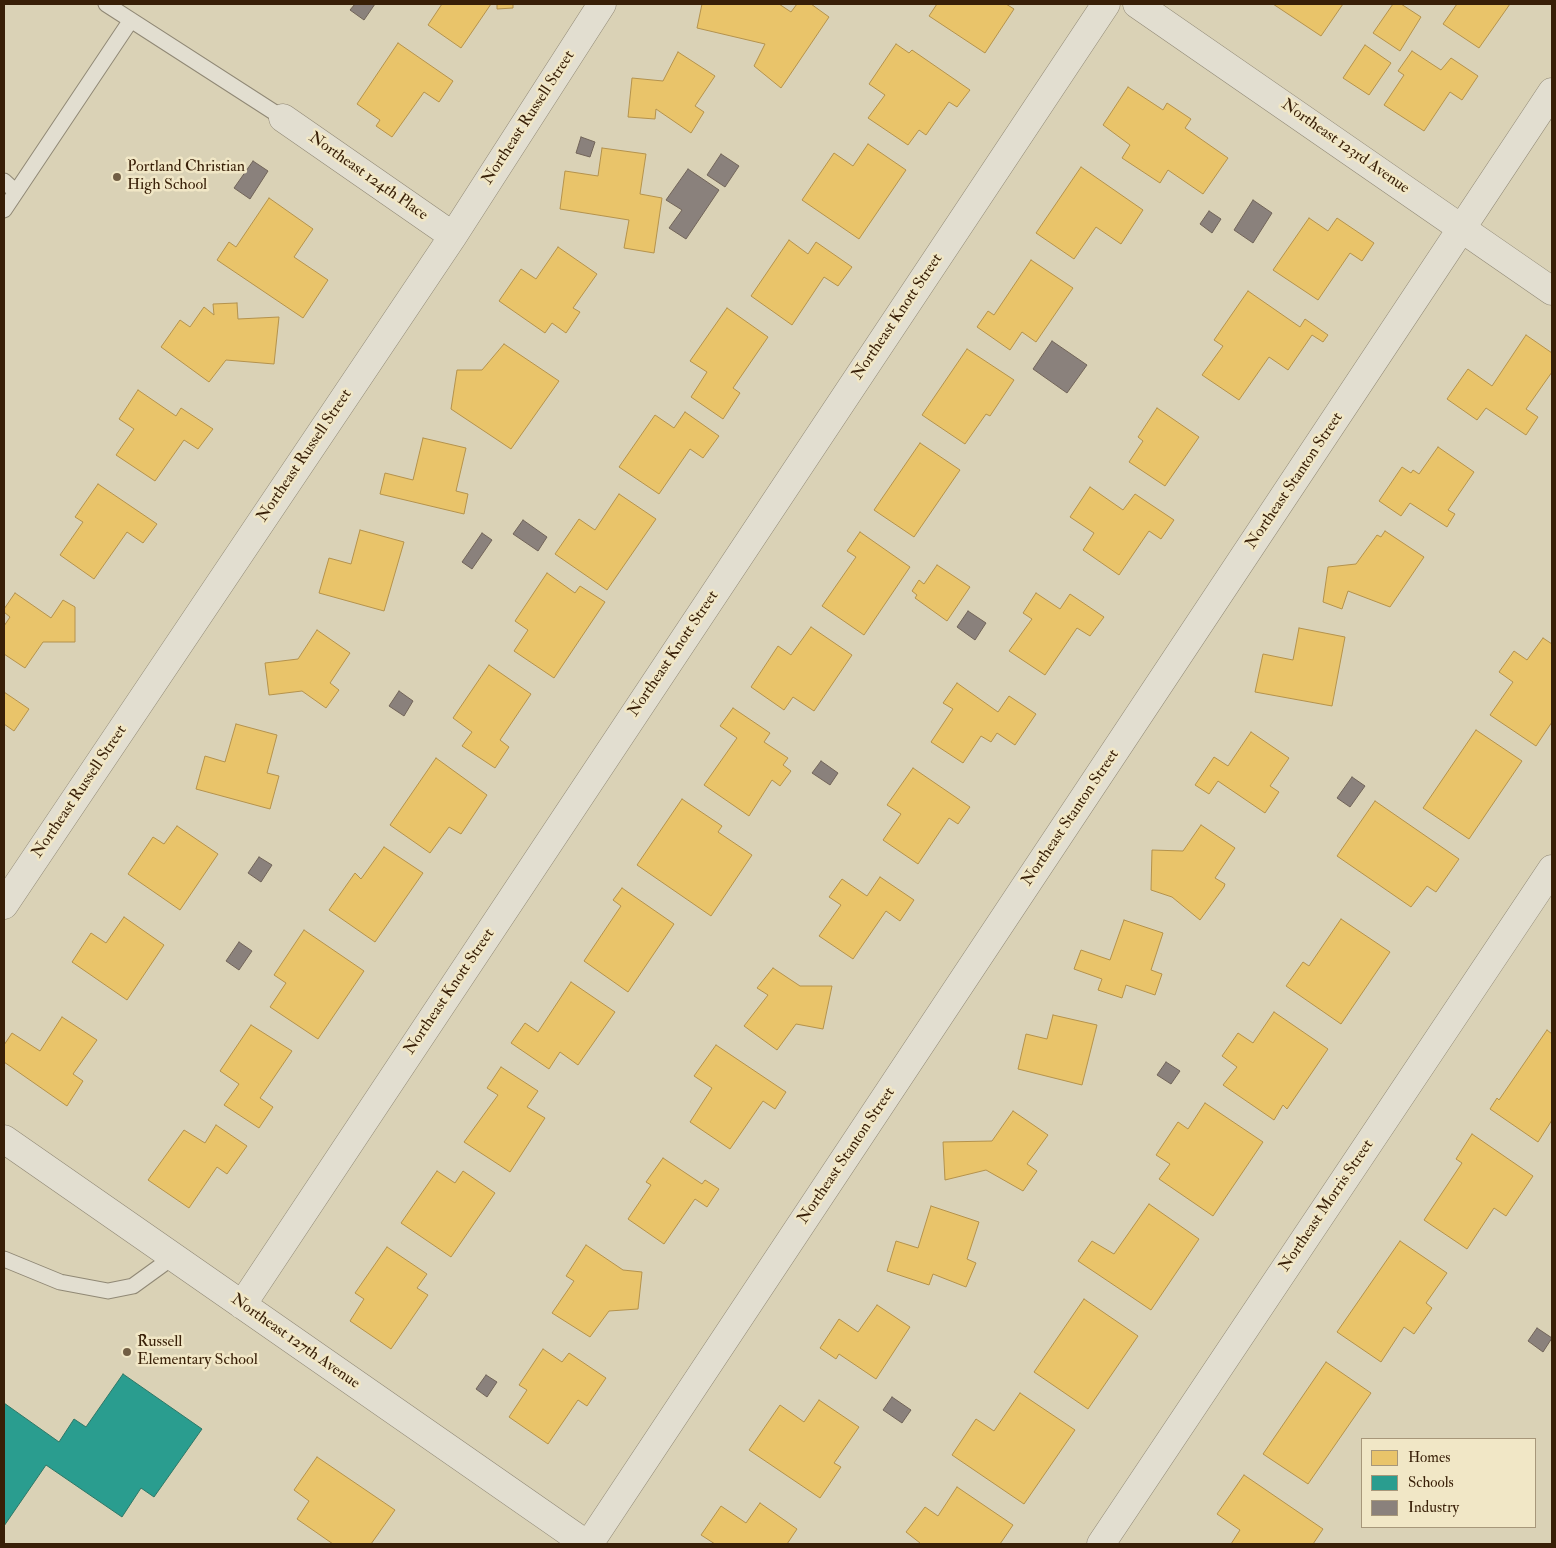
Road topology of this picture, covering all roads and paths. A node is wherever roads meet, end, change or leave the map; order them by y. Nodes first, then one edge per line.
1 (106, 4) edge
2 (602, 4) edge
3 (1106, 4) edge
4 (1137, 4) edge
5 (131, 20) junction
6 (1552, 92) edge
7 (283, 118) joint
8 (4, 181) edge
9 (16, 192) junction
10 (4, 210) edge
11 (1462, 229) junction
12 (453, 236) junction
13 (1552, 291) edge
14 (1552, 869) edge
15 (4, 905) edge
16 (4, 1139) edge
17 (173, 1257) junction
18 (4, 1258) edge
19 (242, 1305) junction
20 (588, 1544) edge
21 (1101, 1544) edge

1 - 5 lane
2 - 12 street, Northeast Russell Street
3 - 19 street, Northeast Knott Street
4 - 11 street, Northeast 123rd Avenue
5 - 7 lane
5 - 9 lane
6 - 11 street, Northeast Stanton Street
7 - 12 street, Northeast 124th Place
8 - 9 lane
9 - 10 lane
11 - 13 street, Northeast 123rd Avenue
11 - 20 street, Northeast Stanton Street
12 - 15 street, Northeast Russell Street
14 - 21 street, Northeast Morris Street
16 - 17 street, Northeast 127th Avenue
17 - 18 lane
17 - 19 street, Northeast 127th Avenue
19 - 20 street, Northeast 127th Avenue

